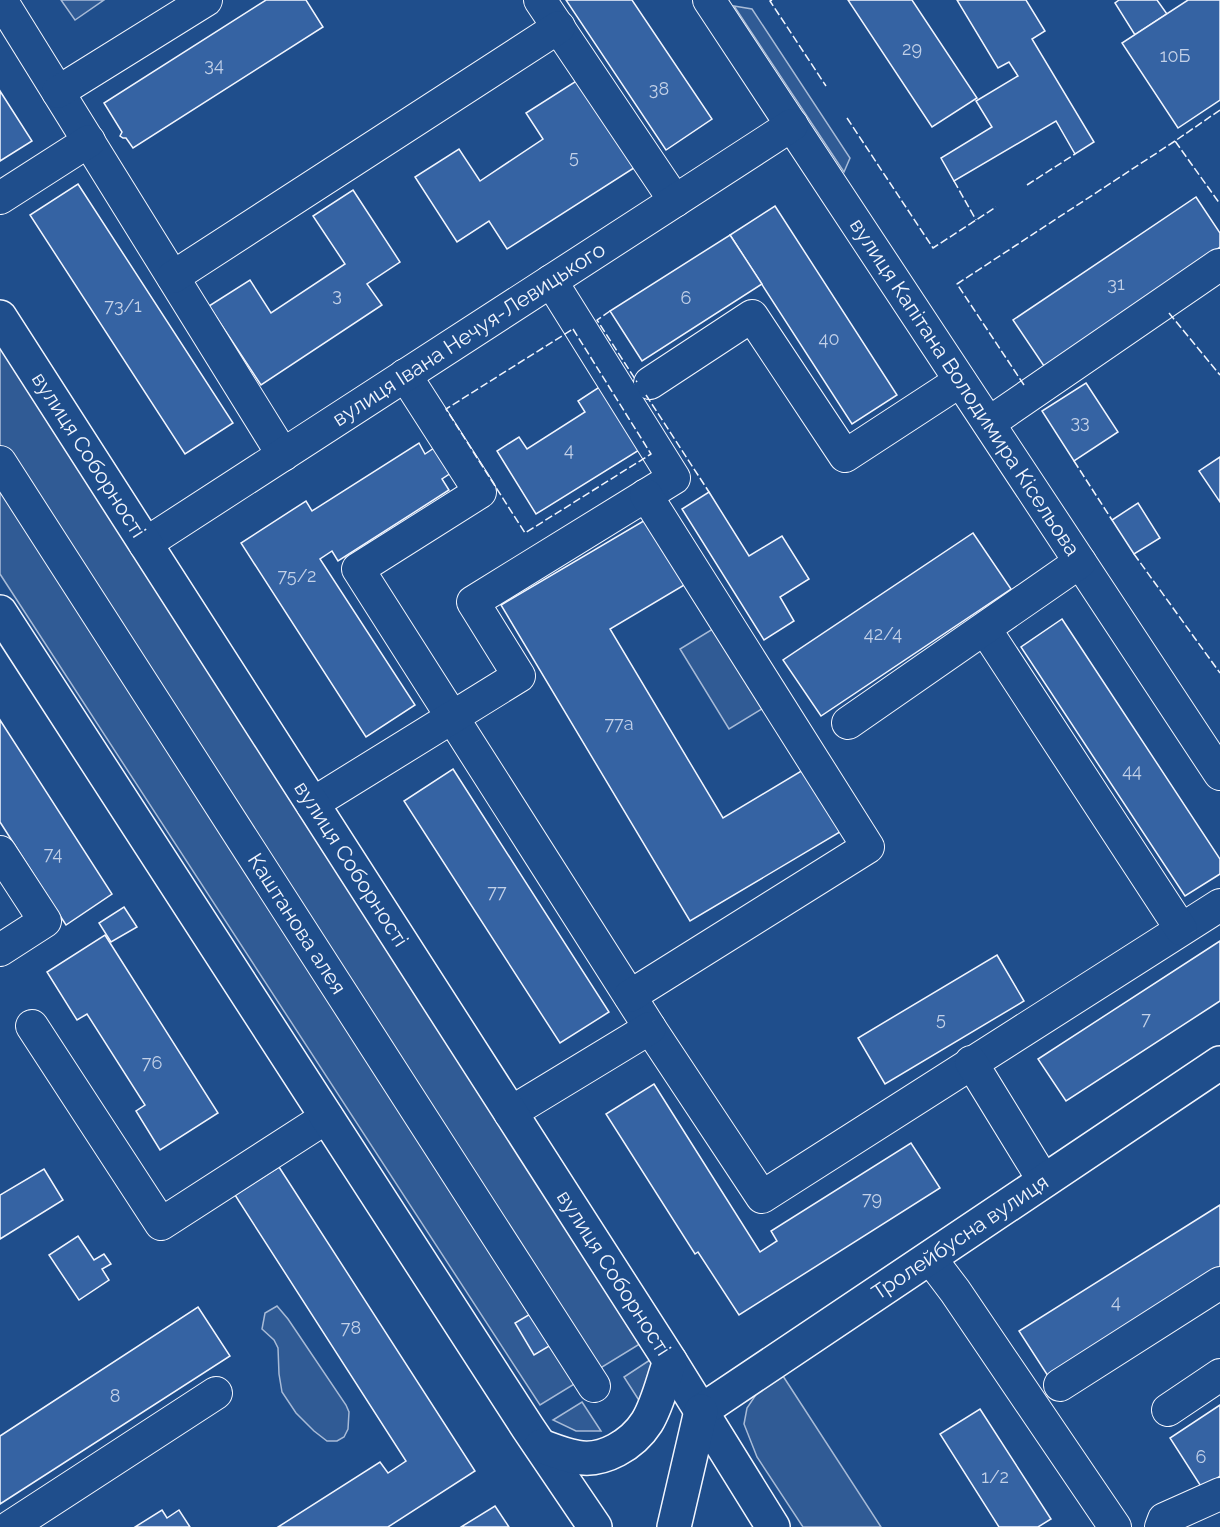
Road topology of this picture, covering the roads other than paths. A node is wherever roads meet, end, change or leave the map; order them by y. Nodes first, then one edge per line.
1 (1, 0) edge
2 (206, 0) edge
3 (540, 0) edge
4 (709, 0) edge
5 (559, 27) junction
6 (58, 92) junction
7 (792, 125) junction
8 (89, 141) junction
9 (0, 198) edge
10 (675, 201) junction
11 (1220, 267) edge
12 (173, 277) junction
13 (551, 281) junction
14 (0, 317) edge
15 (405, 375) junction
16 (960, 381) junction
17 (650, 383) dead end
18 (989, 423) junction
19 (283, 454) junction
20 (0, 462) edge
21 (646, 495) junction
22 (145, 544) junction
23 (1080, 562) junction
24 (0, 612) edge
25 (985, 629) junction
26 (452, 718) junction
27 (848, 723) dead end
28 (1219, 770) edge
29 (312, 804) junction
30 (0, 852) edge
31 (1220, 905) edge
32 (1181, 929) junction
33 (0, 950) edge
34 (630, 996) junction
35 (32, 1026) dead end
36 (650, 1028) junction
37 (971, 1062) junction
38 (1220, 1063) edge
39 (510, 1113) junction
40 (327, 1117) junction
41 (1044, 1181) junction
42 (930, 1258) junction
43 (1220, 1283) edge
44 (670, 1361) junction
45 (1220, 1375) edge
46 (1060, 1385) dead end
47 (594, 1386) dead end
48 (216, 1393) dead end
49 (1168, 1410) dead end
50 (701, 1411) junction
51 (541, 1446) junction
52 (1220, 1494) edge
53 (10, 1527) edge
54 (567, 1527) edge
55 (595, 1527) edge
56 (674, 1527) edge
57 (773, 1527) edge
58 (1115, 1527) edge
59 (1161, 1527) edge

1 - 6 street
2 - 6 street
3 - 5 street
4 - 7 street, вулиця Капітана Володимира Кісельова
5 - 10 street
5 - 12 street
6 - 8 street
7 - 10 street, вулиця Івана Нечуя-Левицького
7 - 16 street, вулиця Капітана Володимира Кісельова
8 - 9 street
8 - 12 street
10 - 13 street, вулиця Івана Нечуя-Левицького
11 - 18 street
12 - 19 street
13 - 15 street, вулиця Івана Нечуя-Левицького
13 - 21 street
14 - 22 main road, вулиця Соборності
15 - 19 street, вулиця Івана Нечуя-Левицького
15 - 26 street
16 - 17 street
16 - 18 street, вулиця Капітана Володимира Кісельова
18 - 23 street, вулиця Капітана Володимира Кісельова
19 - 22 street, вулиця Івана Нечуя-Левицького
20 - 47 street, Каштанова алея
21 - 26 street
21 - 34 street
22 - 29 main road, вулиця Соборності
23 - 25 street
23 - 28 street, вулиця Капітана Володимира Кісельова
24 - 40 main road
25 - 27 street
25 - 32 street
26 - 29 street
26 - 34 street
29 - 39 main road, вулиця Соборності
30 - 33 street
31 - 32 street
32 - 37 street
34 - 36 street
35 - 40 street
36 - 37 street
36 - 39 street
37 - 41 street
38 - 41 main road, Тролейбусна вулиця
39 - 44 main road, вулиця Соборності
40 - 51 main road
41 - 42 main road, Тролейбусна вулиця
42 - 50 main road, Тролейбусна вулиця
42 - 58 street
43 - 46 street
44 - 50 main road, вулиця Соборності
44 - 51 main road
45 - 49 street
48 - 53 street
50 - 56 main road
50 - 57 main road, вулиця Соборності
51 - 54 main road
51 - 55 main road
52 - 59 street

